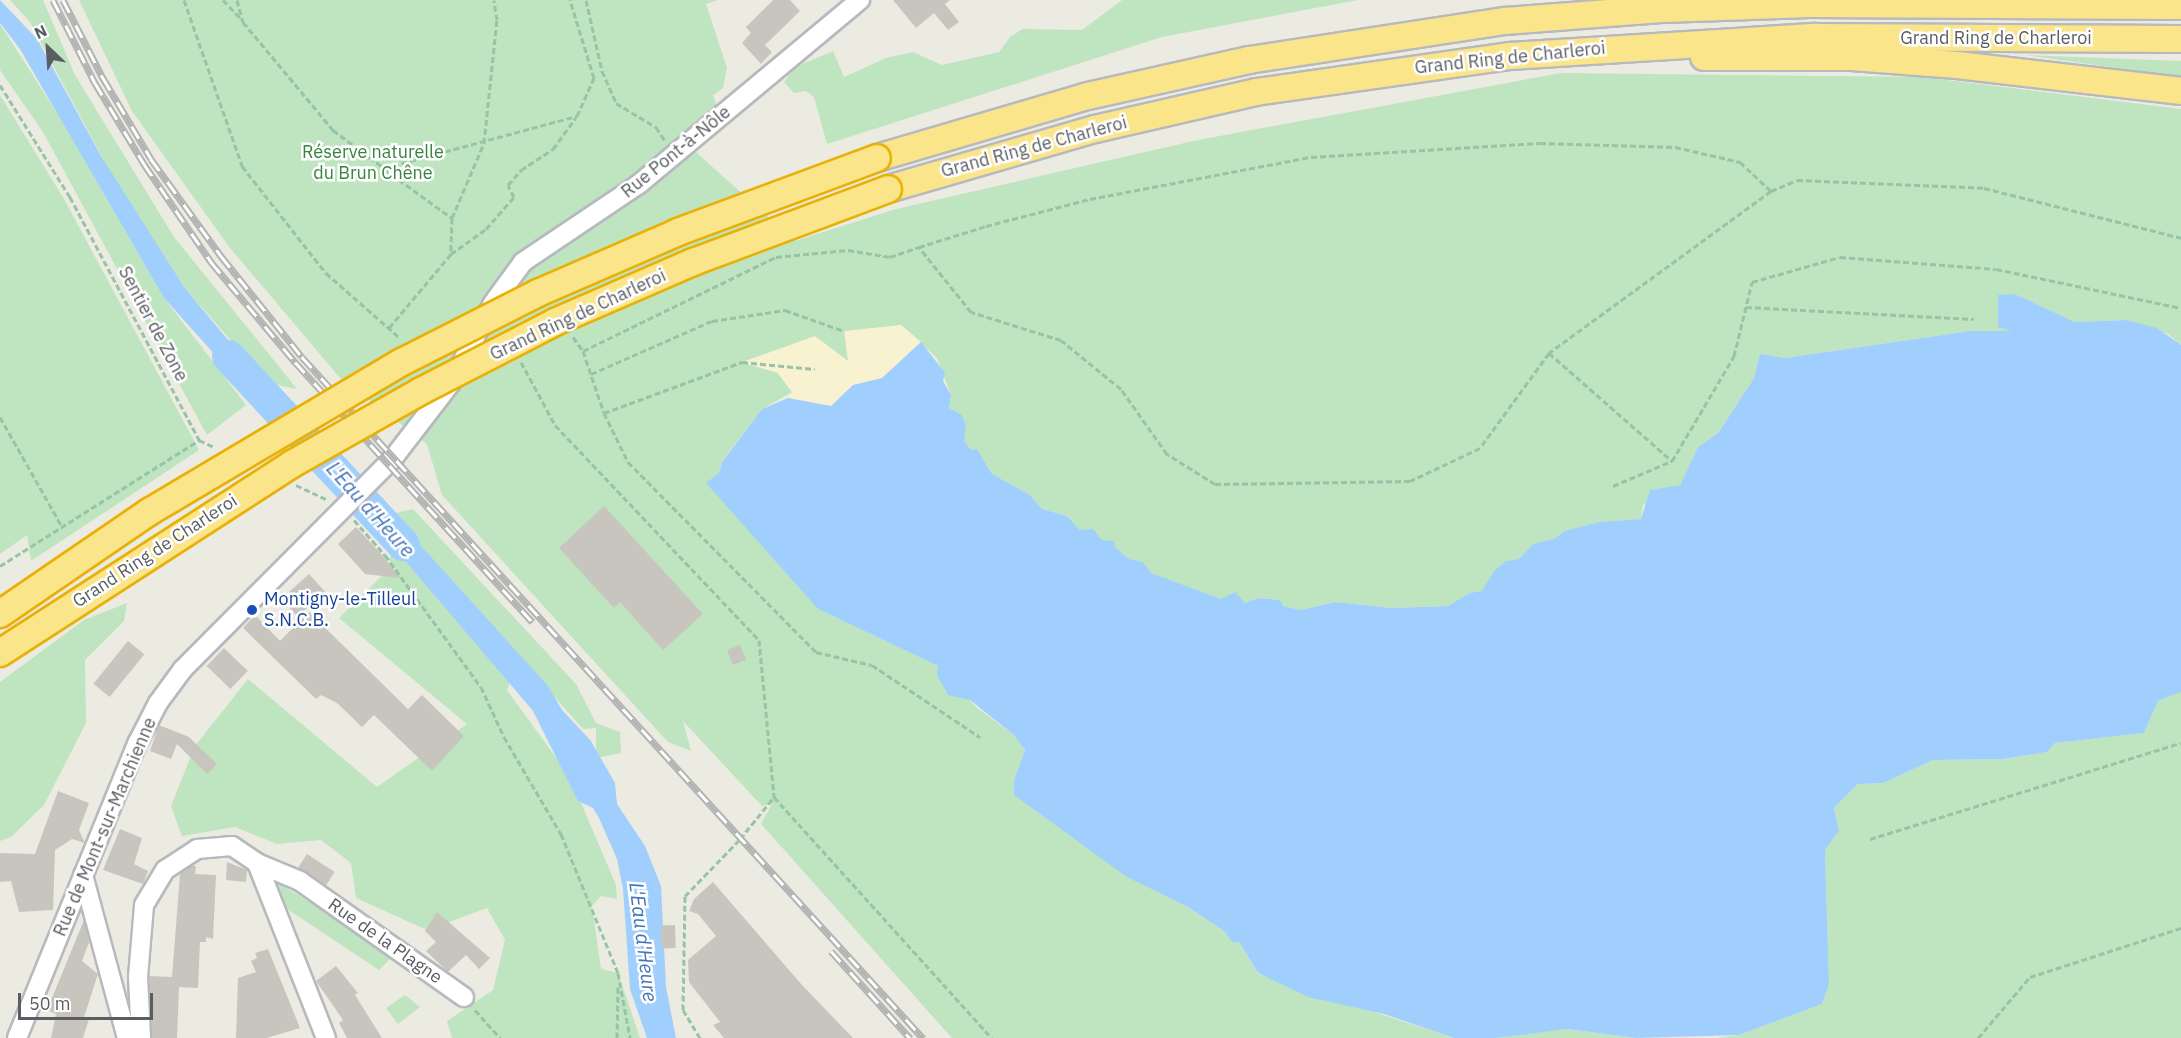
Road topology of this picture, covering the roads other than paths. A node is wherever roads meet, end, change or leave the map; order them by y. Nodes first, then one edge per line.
1 (861, 0) edge
2 (1966, 1) edge
3 (2181, 6) edge
4 (2181, 39) edge
5 (1657, 44) junction
6 (2181, 91) edge
7 (493, 303) joint
8 (0, 614) edge
9 (0, 654) edge
10 (257, 863) junction
11 (83, 875) junction
12 (464, 997) road end
13 (17, 1038) edge
14 (127, 1038) edge
15 (141, 1038) edge
16 (326, 1038) edge

1 - 7 street, Rue Pont-à-Nôle
2 - 3 highway, Grand Ring de Charleroi
2 - 8 highway, Grand Ring de Charleroi, bridge
4 - 5 highway, Grand Ring de Charleroi
5 - 6 highway
5 - 9 highway, Grand Ring de Charleroi, bridge
7 - 11 street, Rue de Mont-sur-Marchienne
10 - 12 street, Rue de la Plagne
10 - 15 street, Rue de la Plagne
10 - 16 street
11 - 13 street, Rue de Mont-sur-Marchienne
11 - 14 street

